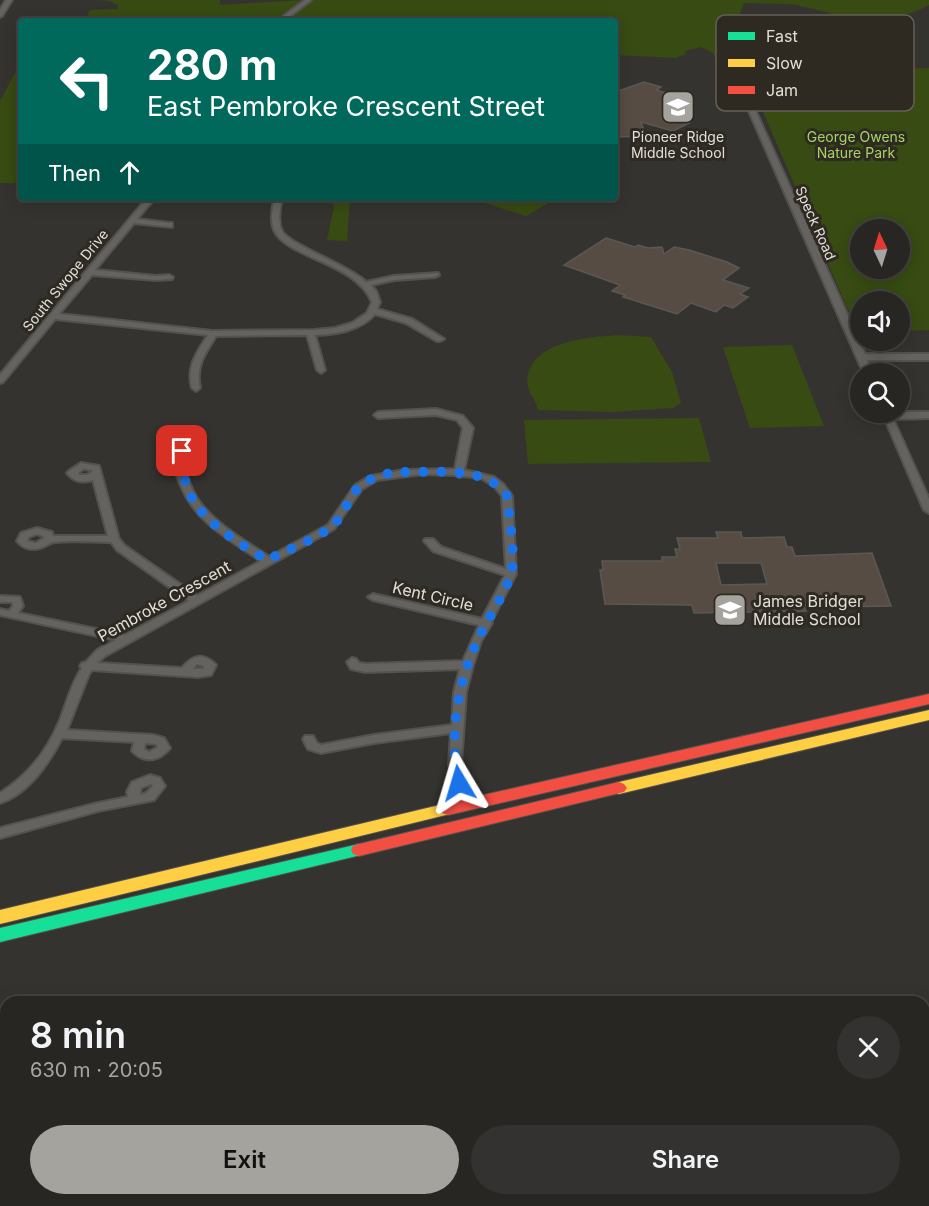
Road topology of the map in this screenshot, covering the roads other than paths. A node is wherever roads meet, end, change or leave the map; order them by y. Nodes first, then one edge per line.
1 (9, 0) edge
2 (308, 0) edge
3 (0, 15) edge
4 (284, 18) edge
5 (752, 111) edge
6 (148, 201) edge
7 (278, 201) edge
8 (131, 221) junction
9 (169, 225) dead end
10 (88, 272) junction
11 (435, 275) dead end
12 (169, 277) dead end
13 (366, 284) junction
14 (374, 311) junction
15 (54, 316) junction
16 (213, 333) junction
17 (310, 333) junction
18 (440, 339) dead end
19 (862, 357) junction
20 (929, 357) edge
21 (864, 363) edge
22 (321, 370) dead end
23 (0, 380) edge
24 (196, 388) dead end
25 (378, 415) dead end
26 (910, 415) edge
27 (929, 415) edge
28 (890, 423) edge
29 (178, 462) dead end
30 (97, 472) dead end
31 (459, 474) junction
32 (929, 510) edge
33 (49, 539) dead end
34 (114, 539) junction
35 (429, 541) dead end
36 (267, 560) junction
37 (511, 574) junction
38 (373, 597) dead end
39 (0, 599) edge
40 (195, 600) junction
41 (6, 613) edge
42 (487, 623) junction
43 (125, 639) junction
44 (352, 662) dead end
45 (467, 665) junction
46 (86, 666) junction
47 (185, 672) dead end
48 (929, 699) edge
49 (929, 715) edge
50 (456, 728) junction
51 (59, 734) junction
52 (140, 739) dead end
53 (309, 739) dead end
54 (0, 799) edge
55 (135, 800) dead end
56 (467, 804) junction
57 (0, 833) edge
58 (0, 917) edge
59 (0, 935) edge

1 - 3 street
2 - 4 street
5 - 19 street, Speck Road
6 - 8 street, South Swope Drive
7 - 13 street
8 - 9 street
8 - 10 street, South Swope Drive
10 - 12 street
10 - 15 street, South Swope Drive
11 - 13 street
13 - 14 street
14 - 17 street
14 - 18 street
15 - 16 street
15 - 23 street, South Swope Drive
16 - 17 street
16 - 24 street
17 - 22 street
19 - 20 street
19 - 21 street, Speck Road
25 - 31 street
26 - 27 street
28 - 32 street
29 - 36 street
30 - 34 street
31 - 36 street, Pembroke Crescent
31 - 37 street, Pembroke Crescent
33 - 34 street
34 - 40 street
35 - 37 street
36 - 40 street, Pembroke Crescent
37 - 42 street
38 - 42 street, Kent Circle
39 - 41 street
40 - 43 street, Pembroke Crescent
41 - 43 street
42 - 45 street
43 - 46 street, Pembroke Crescent
44 - 45 street
45 - 50 street
46 - 47 street
46 - 51 street
48 - 56 main road
49 - 59 main road
50 - 53 street
50 - 56 street
51 - 52 street
51 - 54 street
55 - 57 street
56 - 58 main road

